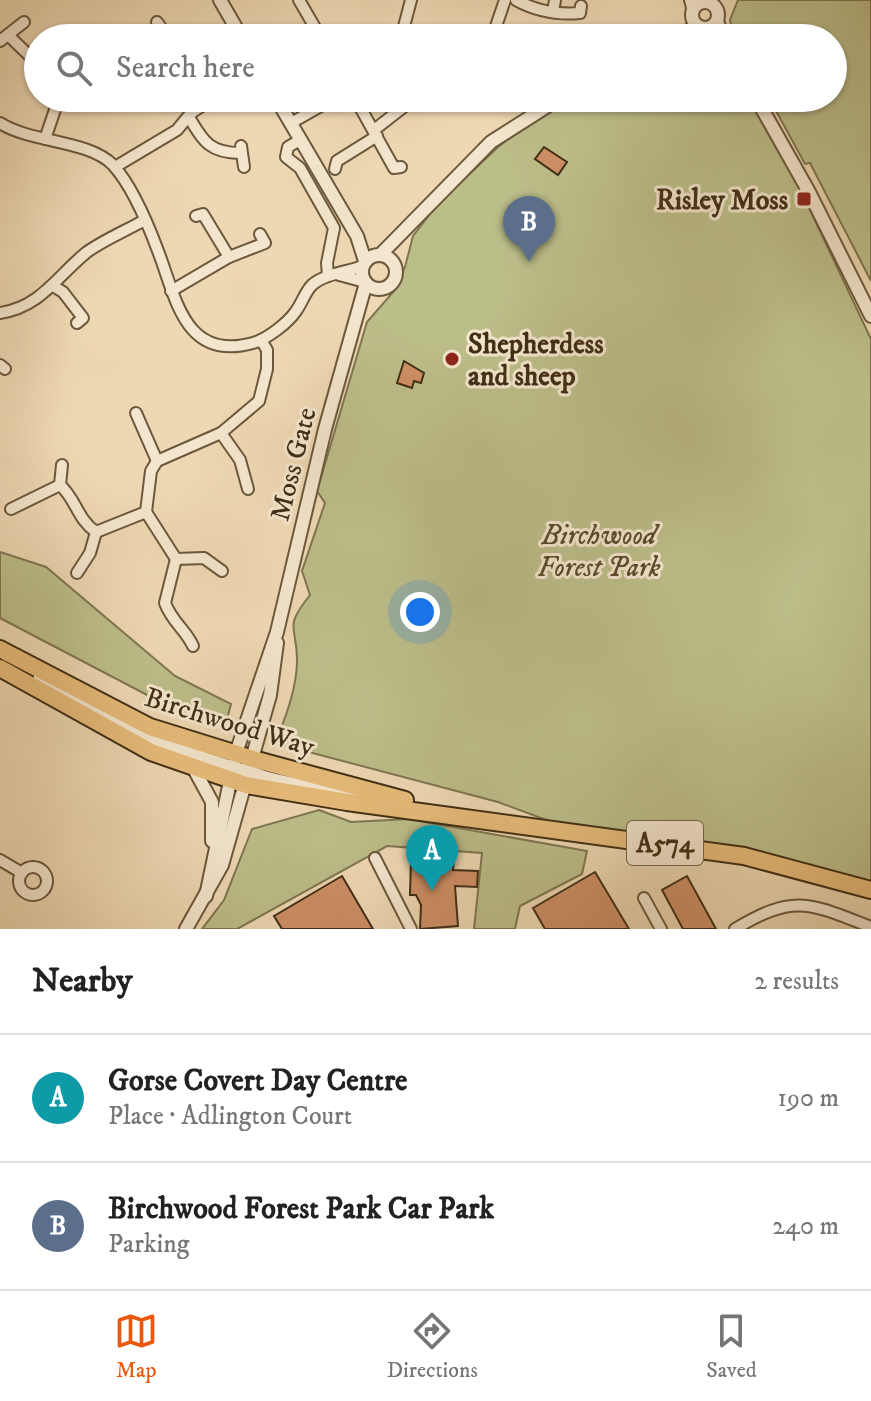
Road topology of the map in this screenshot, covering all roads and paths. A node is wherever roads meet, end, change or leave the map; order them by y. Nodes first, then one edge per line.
1 (220, 0) edge
2 (299, 0) edge
3 (411, 0) edge
4 (505, 0) edge
5 (516, 0) edge
6 (555, 0) edge
7 (707, 1) edge
8 (581, 6) dead end
9 (692, 8) edge
10 (553, 12) junction
11 (717, 21) junction
12 (24, 22) dead end
13 (234, 24) edge
14 (313, 24) edge
15 (405, 24) edge
16 (497, 24) edge
17 (679, 24) edge
18 (714, 24) edge
19 (718, 24) edge
20 (5, 39) edge
21 (24, 53) edge
22 (54, 112) edge
23 (189, 112) edge
24 (194, 112) edge
25 (284, 112) edge
26 (310, 112) edge
27 (363, 112) edge
28 (399, 112) edge
29 (538, 112) edge
30 (764, 112) edge
31 (190, 115) junction
32 (0, 123) edge
33 (291, 123) junction
34 (376, 133) junction
35 (45, 139) junction
36 (300, 140) junction
37 (115, 167) junction
38 (244, 167) dead end
39 (401, 167) dead end
40 (335, 169) dead end
41 (196, 216) dead end
42 (143, 221) junction
43 (403, 233) junction
44 (260, 234) dead end
45 (229, 257) junction
46 (371, 259) junction
47 (394, 263) junction
48 (334, 276) junction
49 (365, 282) junction
50 (53, 286) junction
51 (387, 288) junction
52 (171, 291) junction
53 (361, 311) junction
54 (0, 313) edge
55 (871, 316) edge
56 (77, 323) dead end
57 (261, 340) junction
58 (136, 413) dead end
59 (221, 433) junction
60 (157, 461) junction
61 (62, 465) dead end
62 (60, 485) junction
63 (248, 489) dead end
64 (11, 509) dead end
65 (146, 512) junction
66 (96, 532) junction
67 (176, 559) junction
68 (222, 571) dead end
69 (77, 573) dead end
70 (193, 646) dead end
71 (0, 650) edge
72 (0, 668) edge
73 (194, 769) junction
74 (241, 769) junction
75 (455, 816) junction
76 (375, 858) dead end
77 (0, 860) edge
78 (211, 872) junction
79 (22, 873) dead end
80 (871, 890) edge
81 (206, 896) junction
82 (644, 898) dead end
83 (843, 916) junction
84 (871, 927) edge
85 (186, 929) edge
86 (411, 929) edge
87 (661, 929) edge
88 (735, 929) edge
89 (842, 929) edge

1 - 13 street
2 - 14 street
3 - 15 street
4 - 16 street
5 - 10 street
6 - 10 street
7 - 9 street
7 - 11 street
8 - 10 street
9 - 17 street
11 - 18 street
11 - 19 street
12 - 20 street
20 - 21 street
22 - 35 street
23 - 31 street
24 - 31 street
25 - 33 street, Moss Gate
26 - 33 street
27 - 34 street
28 - 34 street
29 - 43 street
30 - 55 street
31 - 37 street
31 - 38 street
32 - 35 street
33 - 36 street, Moss Gate
34 - 39 street
34 - 40 street
35 - 37 street
36 - 46 street, Moss Gate
36 - 48 street
37 - 42 street
41 - 45 street
42 - 50 street
42 - 52 street
43 - 46 street
43 - 47 street
44 - 45 street
45 - 52 street
46 - 47 street
46 - 48 street
46 - 49 street, Moss Gate
47 - 51 street
48 - 49 street
48 - 57 street
49 - 51 street
49 - 53 street, Moss Gate
50 - 54 street
50 - 56 street
51 - 53 street
52 - 57 street
53 - 74 street, Moss Gate
57 - 59 street
58 - 60 street
59 - 60 street
59 - 63 street
60 - 65 street
61 - 62 street
62 - 64 street
62 - 66 street
65 - 66 street
65 - 67 street
66 - 69 street
67 - 68 street
67 - 70 street
71 - 74 main road, Birchwood Way / A574
72 - 73 main road, Birchwood Way / A574
73 - 74 main road, Birchwood Way / A574
73 - 78 street
74 - 75 main road, Birchwood Way / A574
74 - 75 main road, Birchwood Way / A574
74 - 78 street
74 - 81 street
75 - 80 main road, Birchwood Way / A574
76 - 86 street
77 - 79 street
78 - 81 street
81 - 85 street
82 - 87 street
83 - 84 street
83 - 88 street
83 - 89 street

